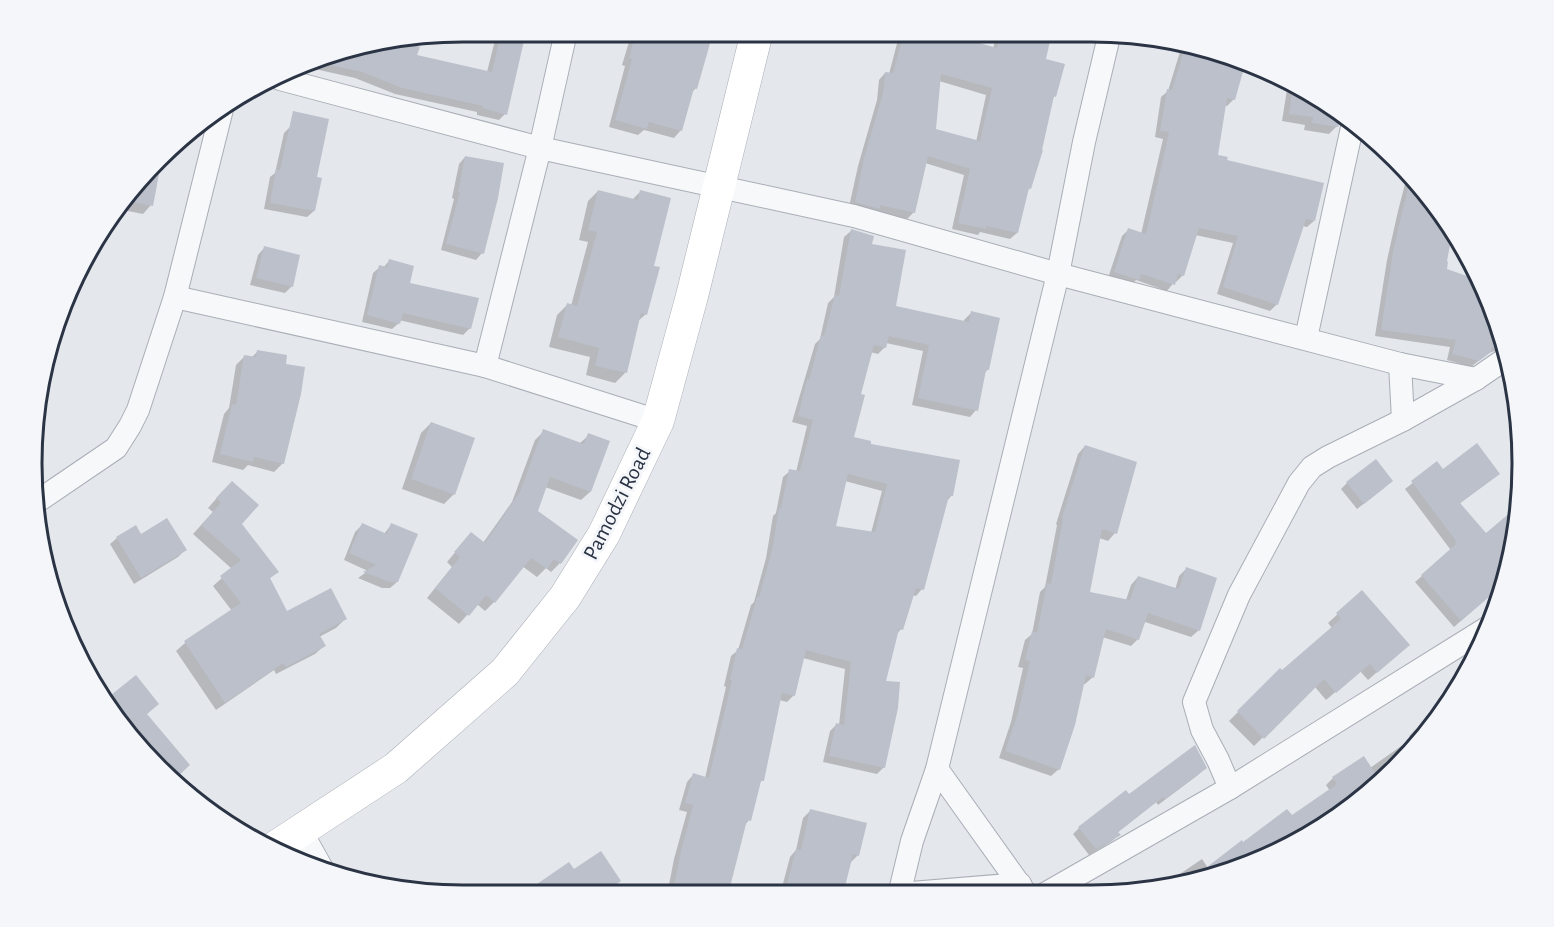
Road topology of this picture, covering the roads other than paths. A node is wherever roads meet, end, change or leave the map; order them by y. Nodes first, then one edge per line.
1 (564, 42) edge
2 (754, 42) edge
3 (1107, 43) edge
4 (287, 81) edge
5 (219, 120) edge
6 (1351, 132) edge
7 (540, 148) junction
8 (718, 187) junction
9 (1058, 274) junction
10 (175, 297) junction
11 (1306, 338) junction
12 (1500, 363) edge
13 (1400, 364) junction
14 (485, 366) junction
15 (1476, 379) junction
16 (1403, 420) junction
17 (658, 421) junction
18 (44, 497) edge
19 (1476, 635) edge
20 (937, 769) junction
21 (1230, 788) junction
22 (301, 831) junction
23 (281, 844) edge
24 (316, 859) edge
25 (901, 885) edge
26 (1021, 885) edge
27 (1060, 885) edge

1 - 7 street
2 - 8 street, Pamodzi Road
3 - 9 street
4 - 7 street
5 - 10 street
6 - 11 street
7 - 8 street
7 - 14 street
8 - 9 street
8 - 17 street, Pamodzi Road
9 - 11 street
9 - 20 street
10 - 14 street
10 - 18 street
11 - 13 street
12 - 15 street
13 - 15 street
13 - 16 street
14 - 17 street
15 - 16 street
16 - 21 street
17 - 22 street, Pamodzi Road
19 - 21 street
20 - 25 street
20 - 26 street
21 - 27 street
22 - 23 street, Pamodzi Road
22 - 24 street

